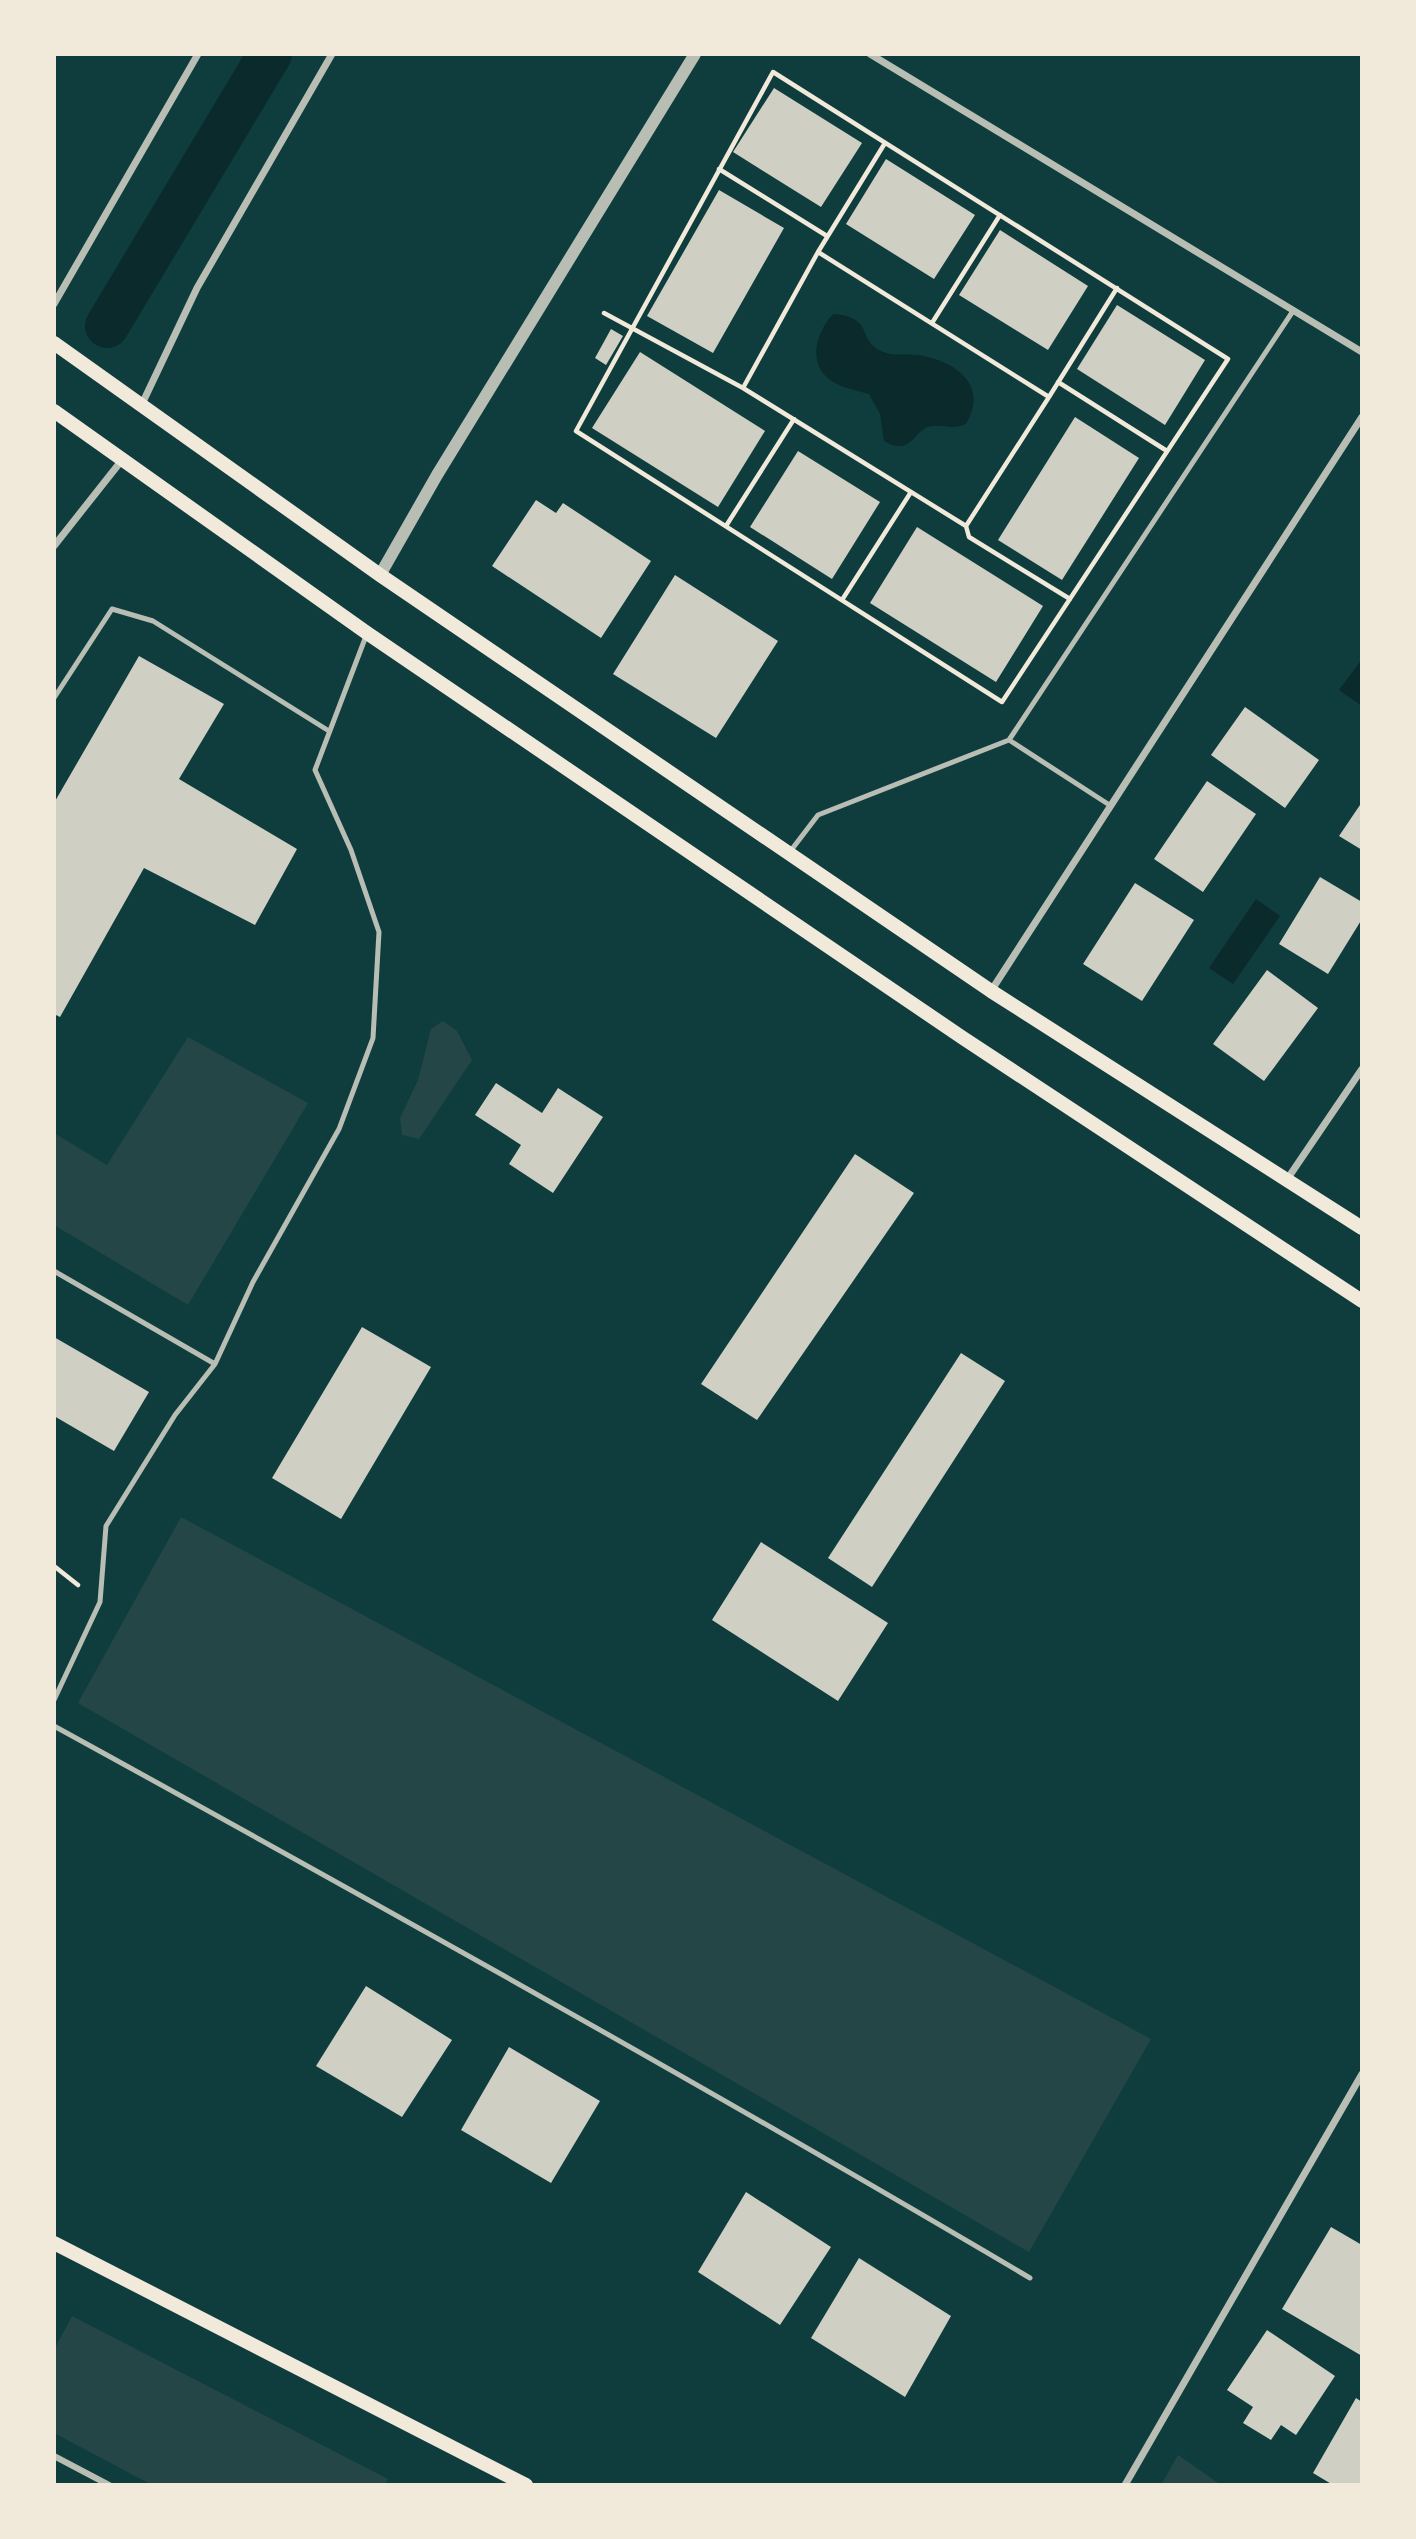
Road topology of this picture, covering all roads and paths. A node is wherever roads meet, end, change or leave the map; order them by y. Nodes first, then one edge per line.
1 (198, 54) edge
2 (332, 54) edge
3 (695, 54) edge
4 (870, 54) edge
5 (885, 143) junction
6 (719, 169) junction
7 (1000, 215) junction
8 (827, 236) junction
9 (818, 252) junction
10 (1117, 288) junction
11 (54, 304) edge
12 (1293, 311) junction
13 (604, 313) dead end
14 (932, 323) junction
15 (632, 328) junction
16 (54, 343) edge
17 (1362, 352) edge
18 (1058, 382) junction
19 (743, 388) junction
20 (1049, 397) junction
21 (142, 404) junction
22 (54, 411) edge
23 (1362, 417) edge
24 (794, 419) junction
25 (1167, 451) junction
26 (123, 460) junction
27 (911, 492) junction
28 (726, 526) junction
29 (966, 526) junction
30 (54, 546) edge
31 (380, 575) junction
32 (1070, 599) junction
33 (842, 600) junction
34 (367, 633) junction
35 (54, 698) edge
36 (329, 730) junction
37 (1009, 740) junction
38 (1111, 806) junction
39 (789, 853) junction
40 (991, 991) junction
41 (1362, 1069) edge
42 (1288, 1178) junction
43 (1362, 1228) edge
44 (54, 1271) edge
45 (1362, 1301) edge
46 (215, 1364) junction
47 (54, 1700) edge
48 (54, 1726) edge
49 (1362, 2074) edge
50 (54, 2243) edge
51 (1030, 2278) dead end
52 (54, 2456) edge
53 (109, 2485) edge
54 (526, 2485) edge
55 (1125, 2485) edge

1 - 11 street
2 - 21 street
3 - 31 street
4 - 12 street
5 - 6 path
5 - 7 path
5 - 8 path
6 - 8 path
6 - 15 path
7 - 10 path
7 - 14 path
8 - 9 path
9 - 14 path
9 - 19 path
10 - 18 path
10 - 25 path
12 - 17 street
12 - 37 lane
13 - 15 path
14 - 20 path
15 - 19 path
15 - 28 path
16 - 21 main road
18 - 20 path
18 - 25 path
19 - 24 path
20 - 29 path
21 - 31 main road
22 - 26 main road
23 - 38 street
24 - 27 path
24 - 28 path
25 - 32 path
26 - 30 street
26 - 34 main road
27 - 29 path
27 - 33 path
28 - 33 path
29 - 32 path
31 - 39 main road
32 - 33 path
34 - 36 lane
34 - 45 main road
35 - 36 lane
36 - 46 lane
37 - 38 lane
37 - 39 lane
38 - 40 street
39 - 40 main road
40 - 42 main road
41 - 42 street
42 - 43 main road
44 - 46 lane
46 - 47 lane
48 - 51 lane
49 - 55 street
50 - 54 main road
52 - 53 street

